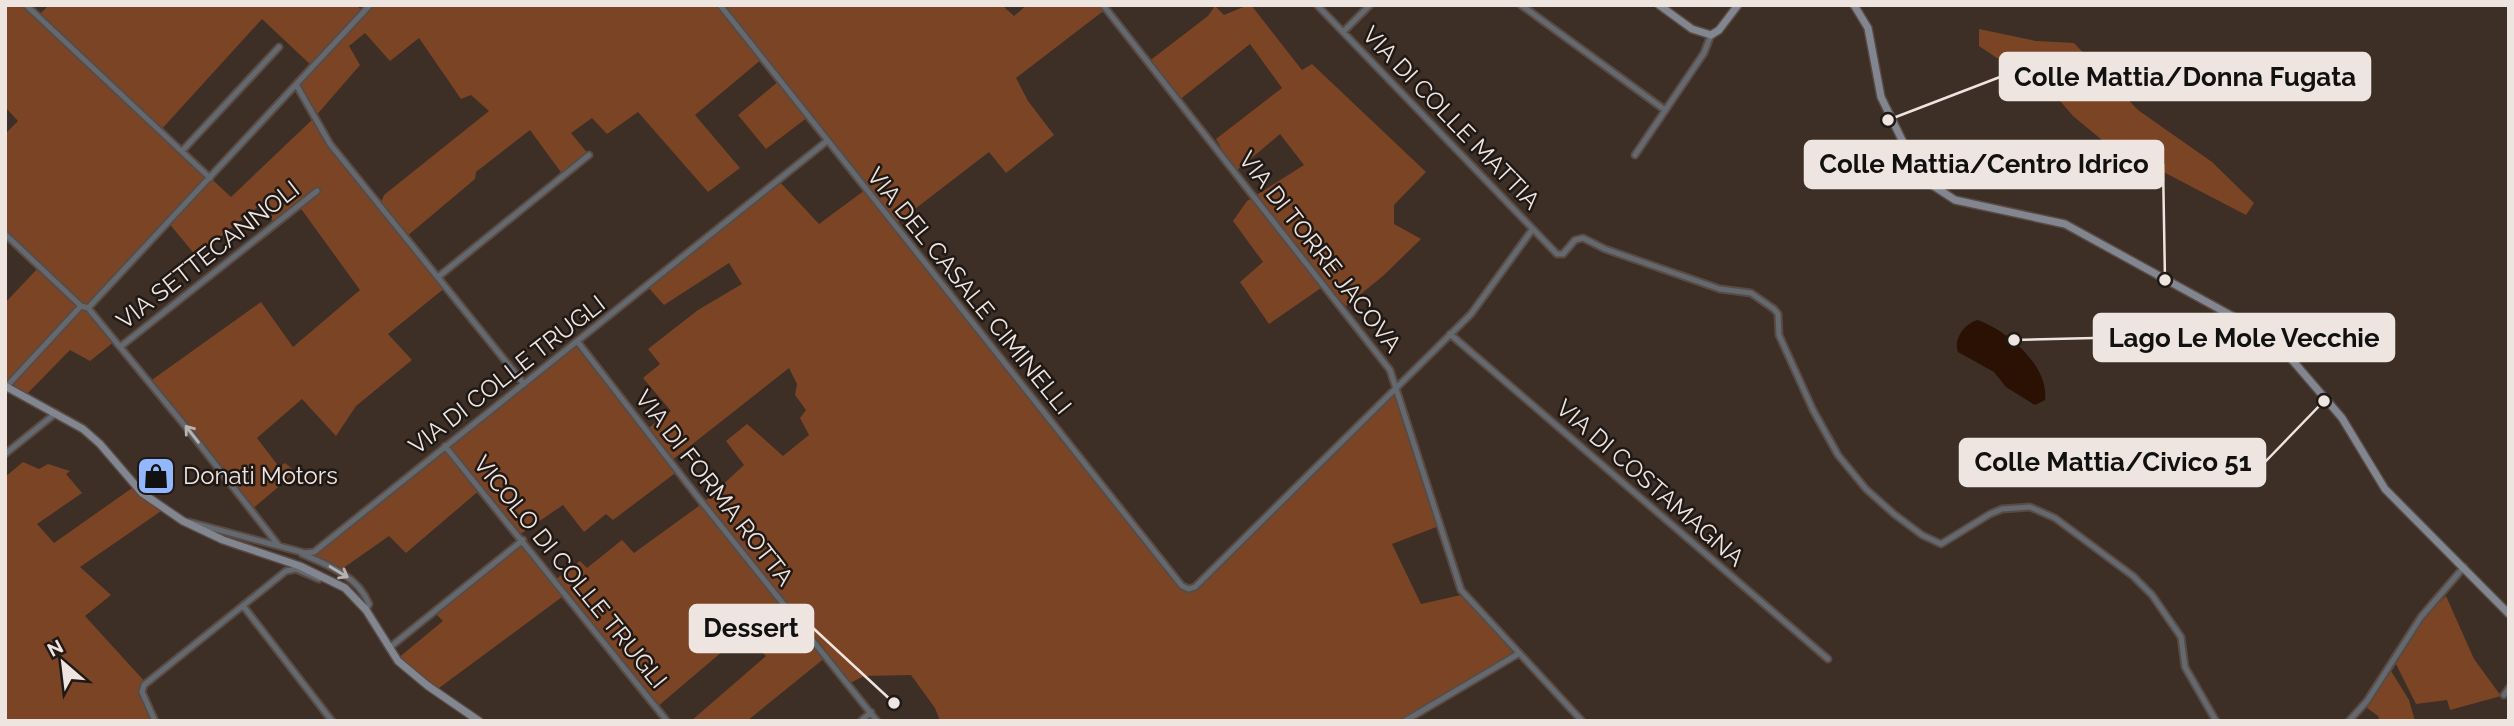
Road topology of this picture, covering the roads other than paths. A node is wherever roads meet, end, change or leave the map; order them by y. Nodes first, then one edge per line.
1 (26, 5) edge
2 (370, 5) edge
3 (720, 5) edge
4 (1103, 5) edge
5 (1317, 5) edge
6 (1370, 5) edge
7 (1521, 5) edge
8 (1659, 5) edge
9 (1738, 5) edge
10 (1854, 5) edge
11 (1343, 32) junction
12 (1711, 35) junction
13 (279, 47) dead end
14 (297, 86) junction
15 (1665, 110) junction
16 (827, 141) junction
17 (182, 151) junction
18 (589, 155) dead end
19 (1635, 155) dead end
20 (210, 178) junction
21 (317, 191) dead end
22 (1532, 230) junction
23 (5, 234) edge
24 (438, 276) junction
25 (84, 307) junction
26 (1450, 334) junction
27 (577, 341) junction
28 (120, 347) junction
29 (524, 383) junction
30 (6, 386) edge
31 (1397, 386) junction
32 (56, 413) junction
33 (445, 446) junction
34 (5, 454) edge
35 (183, 521) junction
36 (523, 540) junction
37 (279, 546) junction
38 (293, 550) junction
39 (2464, 567) junction
40 (337, 582) junction
41 (244, 607) junction
42 (366, 610) junction
43 (2509, 614) edge
44 (389, 648) junction
45 (1518, 654) junction
46 (1828, 659) dead end
47 (2509, 688) edge
48 (2504, 695) dead end
49 (871, 712) junction
50 (155, 721) edge
51 (332, 721) edge
52 (479, 721) edge
53 (667, 721) edge
54 (861, 721) edge
55 (877, 721) edge
56 (1405, 721) edge
57 (1582, 721) edge
58 (2216, 721) edge
59 (2349, 721) edge

1 - 17 street
2 - 14 street
3 - 16 street, VIA DEL CASALE CIMINELLI
4 - 31 street, VIA DI TORRE JACOVA
5 - 11 street, VIA DI COLLE MATTIA
6 - 11 street
7 - 15 street
8 - 12 street
9 - 12 street
10 - 39 street
11 - 22 street, VIA DI COLLE MATTIA
12 - 15 street
13 - 17 street
14 - 20 street
14 - 24 street
15 - 19 street
16 - 27 street, VIA DI COLLE TRUGLI
16 - 31 street, VIA DEL CASALE CIMINELLI
17 - 20 street
18 - 24 street
20 - 25 street
21 - 28 street, VIA SETTECANNOLI
22 - 26 street
22 - 58 street, VIA DI COLLE MATTIA
23 - 25 street
24 - 29 street
25 - 28 street
25 - 30 street
26 - 31 street
26 - 46 street, VIA DI COSTAMAGNA
27 - 29 street, VIA DI COLLE TRUGLI
27 - 49 street, VIA DI FORMA ROTTA
37 -> 28 street
29 - 33 street, VIA DI COLLE TRUGLI
30 - 32 street
31 - 45 street, VIA DI TORRE JACOVA
32 - 34 street
32 - 35 street
33 - 36 street, VICOLO DI COLLE TRUGLI
33 - 38 street, VIA DI COLLE TRUGLI
35 - 37 street, VIA DI COLLE TRUGLI
35 - 40 street
36 - 44 street
36 - 53 street, VICOLO DI COLLE TRUGLI
37 - 38 street, VIA DI COLLE TRUGLI
38 -> 42 street
39 - 43 street
39 - 59 street
40 - 41 street
40 - 42 street
41 - 50 street
41 - 51 street
42 - 44 street
44 - 52 street
45 - 56 street
45 - 57 street, VIA DI TORRE JACOVA
47 - 48 street
49 - 54 street
49 - 55 street, VIA DI FORMA ROTTA

